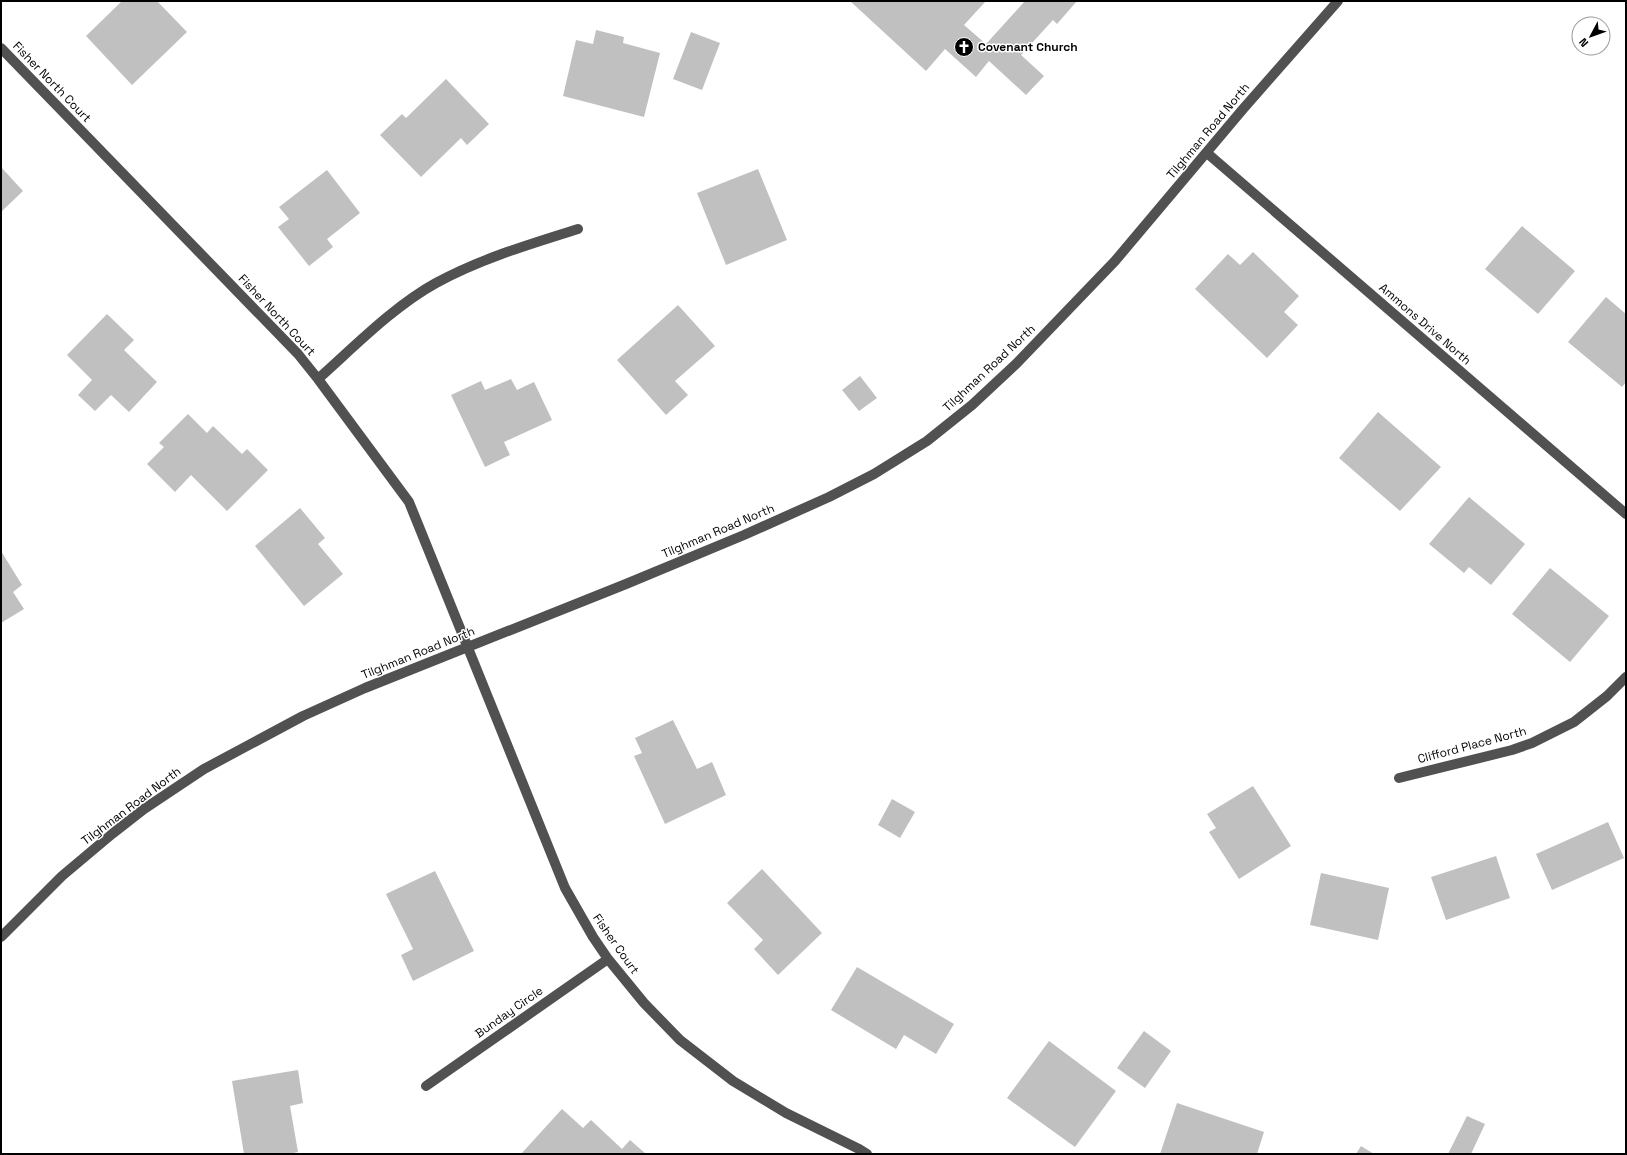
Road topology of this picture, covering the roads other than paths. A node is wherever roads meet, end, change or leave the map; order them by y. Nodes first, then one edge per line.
1 (1338, 1) edge
2 (1, 48) edge
3 (1207, 153) junction
4 (578, 229) dead end
5 (318, 379) junction
6 (1626, 514) edge
7 (468, 646) junction
8 (1626, 677) edge
9 (1399, 778) dead end
10 (1, 937) edge
11 (608, 959) junction
12 (426, 1086) dead end
13 (867, 1154) edge

1 - 3 street, Tilghman Road North
2 - 5 street, Fisher North Court
3 - 6 street, Ammons Drive North
3 - 7 street, Tilghman Road North
4 - 5 street
5 - 7 street, Fisher North Court
7 - 10 street, Tilghman Road North
7 - 11 street, Fisher Court
8 - 9 street, Clifford Place North
11 - 12 street, Bunday Circle
11 - 13 street, Fisher Court

